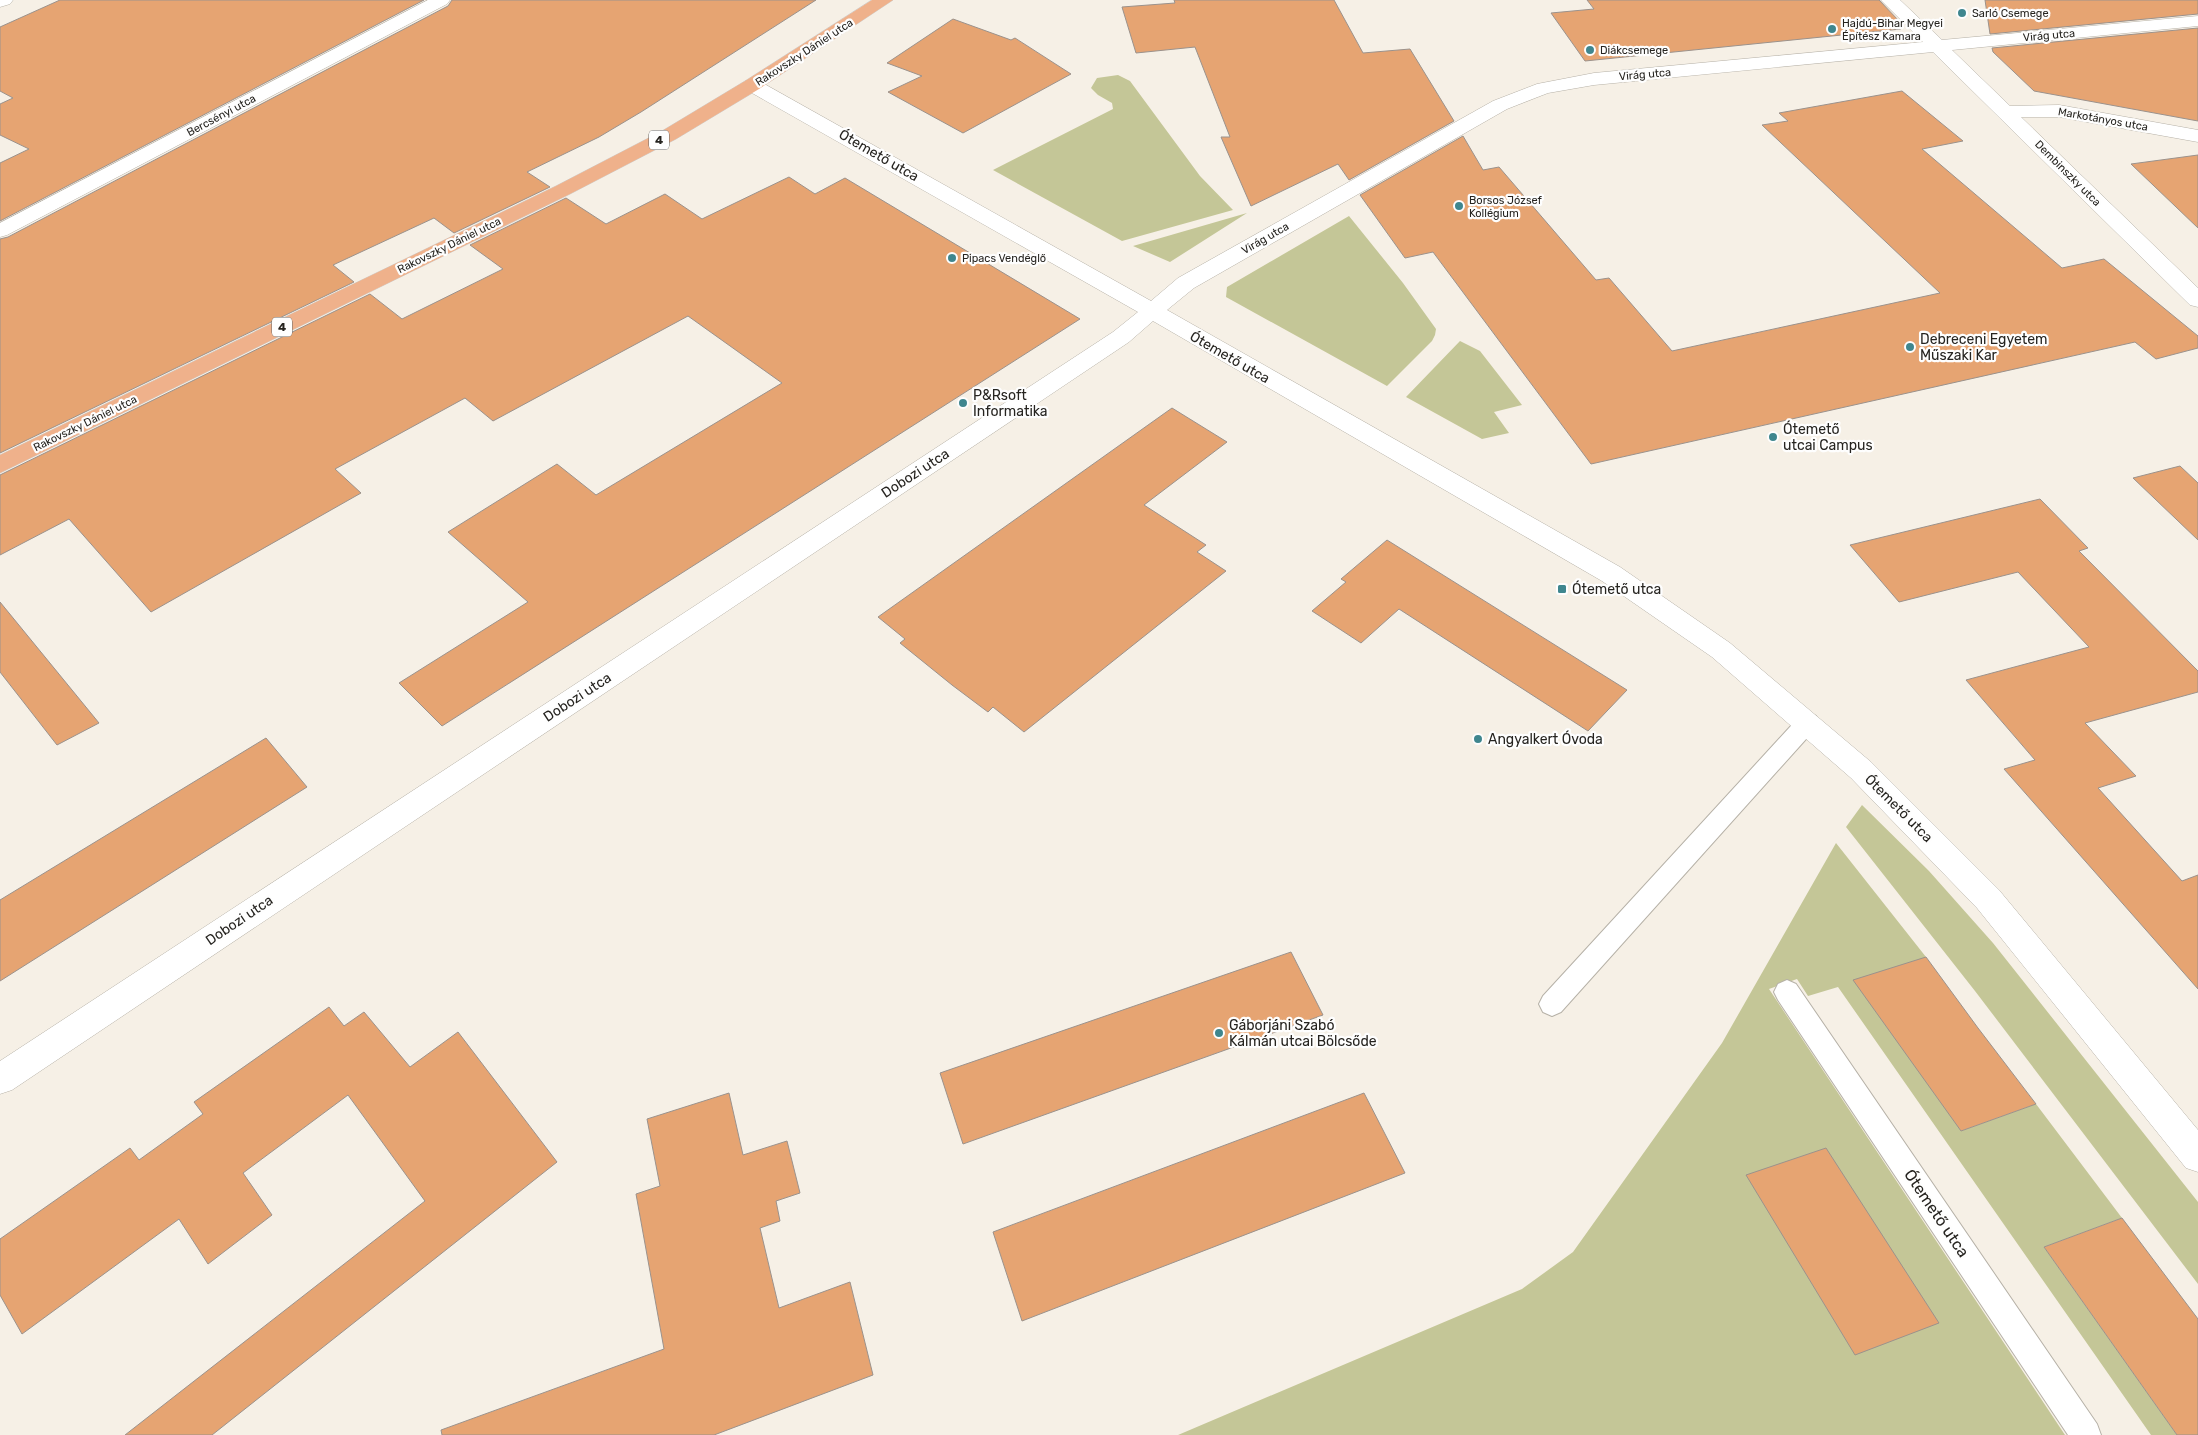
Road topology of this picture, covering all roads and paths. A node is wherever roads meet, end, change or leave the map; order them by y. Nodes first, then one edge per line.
1 (4, 0) edge
2 (442, 0) edge
3 (884, 0) edge
4 (1890, 0) edge
5 (0, 2) edge
6 (2198, 21) edge
7 (1937, 47) junction
8 (752, 85) junction
9 (2007, 112) junction
10 (2198, 136) edge
11 (0, 231) edge
12 (2198, 300) edge
13 (1151, 310) junction
14 (0, 465) edge
15 (1808, 722) junction
16 (1788, 992) dead end
17 (1552, 1004) dead end
18 (0, 1079) edge
19 (2198, 1156) edge
20 (2086, 1435) edge

1 - 5 street
2 - 11 street, Bercsényi utca
3 - 8 main road, Rakovszky Dániel utca / 4
4 - 7 street, Dembinszky utca
6 - 7 street, Virág utca
7 - 9 street, Dembinszky utca
7 - 13 street, Virág utca
8 - 13 street, Ótemető utca
8 - 14 main road, Rakovszky Dániel utca / 4
9 - 10 street, Markotányos utca
9 - 12 street, Dembinszky utca
13 - 15 street, Ótemető utca
13 - 18 street, Dobozi utca
15 - 17 lane
15 - 19 street, Ótemető utca
16 - 20 lane, Ótemető utca

